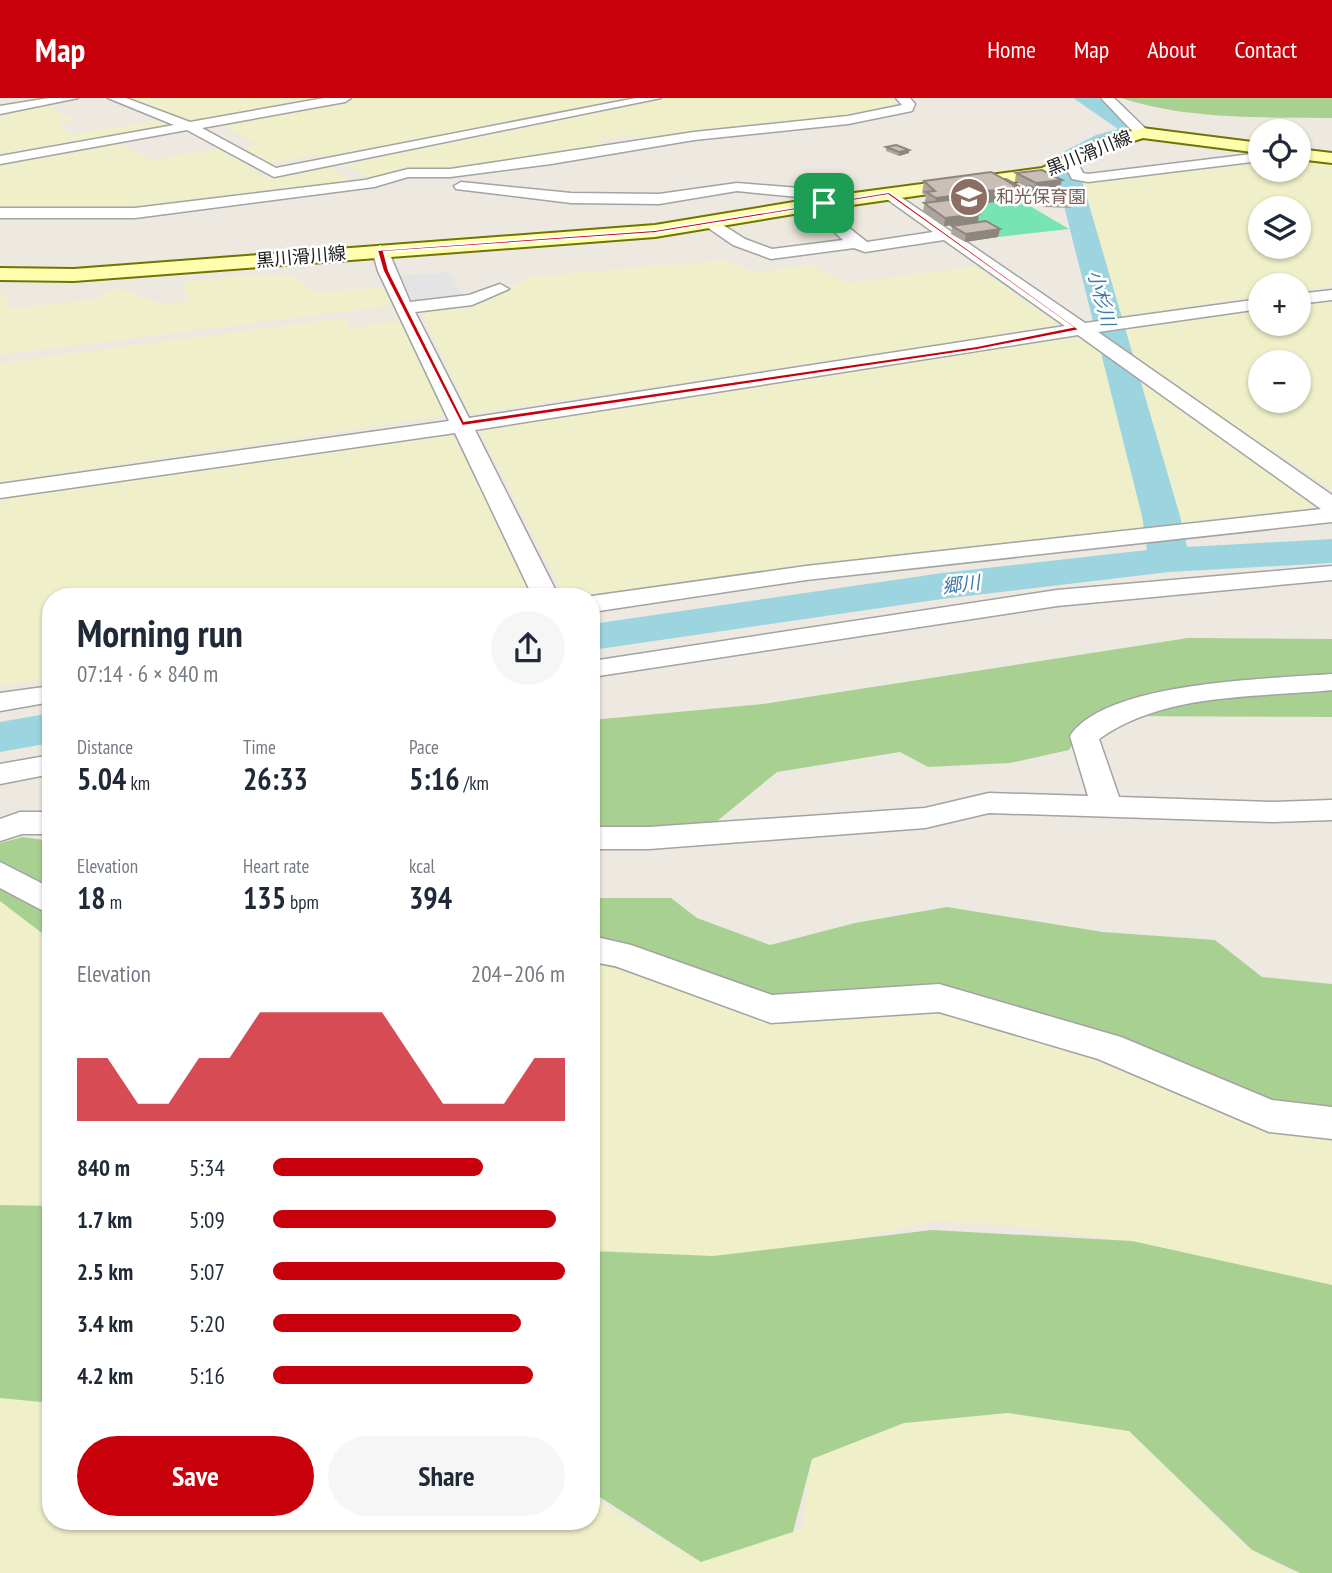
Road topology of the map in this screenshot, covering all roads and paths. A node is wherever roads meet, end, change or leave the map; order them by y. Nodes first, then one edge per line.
1 (72, 98) edge
2 (114, 98) edge
3 (345, 98) edge
4 (655, 98) edge
5 (902, 98) edge
6 (1107, 98) edge
7 (0, 110) edge
8 (189, 127) junction
9 (1142, 133) junction
10 (1248, 146) edge
11 (1311, 156) edge
12 (1248, 158) edge
13 (1332, 158) edge
14 (0, 160) edge
15 (1070, 161) junction
16 (335, 163) junction
17 (372, 182) junction
18 (889, 194) junction
19 (818, 204) junction
20 (0, 214) edge
21 (709, 223) junction
22 (946, 235) junction
23 (856, 243) junction
24 (380, 250) junction
25 (0, 274) edge
26 (500, 289) dead end
27 (1332, 295) edge
28 (1311, 297) edge
29 (1248, 306) edge
30 (405, 308) junction
31 (1077, 328) junction
32 (462, 423) junction
33 (0, 491) edge
34 (1332, 506) edge
35 (1332, 515) edge
36 (1332, 573) edge
37 (542, 588) edge
38 (600, 603) edge
39 (600, 668) edge
40 (1332, 682) edge
41 (42, 695) edge
42 (0, 702) edge
43 (42, 766) edge
44 (0, 774) edge
45 (1107, 807) junction
46 (1332, 810) edge
47 (42, 822) edge
48 (0, 830) edge
49 (600, 838) edge
50 (0, 873) edge
51 (42, 899) edge
52 (600, 950) edge
53 (1332, 1122) edge

1 - 7 street
2 - 8 street
3 - 8 street
4 - 16 street
5 - 17 street
6 - 9 street
8 - 14 street
8 - 16 street
9 - 10 main road, 黒川滑川線
9 - 15 main road, 黒川滑川線
11 - 13 main road
12 - 15 street
15 - 18 main road, 黒川滑川線
16 - 17 street
17 - 19 street
17 - 20 street
18 - 19 main road, 黒川滑川線
18 - 22 street
19 - 21 main road, 黒川滑川線
19 - 23 street
21 - 23 street
21 - 24 main road, 黒川滑川線
22 - 23 street
22 - 31 street
24 - 25 main road, 黒川滑川線
24 - 30 street
26 - 30 street
27 - 28 street
29 - 31 street
30 - 32 street
31 - 32 street
31 - 34 street
32 - 33 street
32 - 37 street
35 - 38 street
36 - 39 street
40 - 45 street
41 - 42 street
43 - 44 street
45 - 46 street
45 - 49 street
47 - 48 street
50 - 51 street
52 - 53 street

